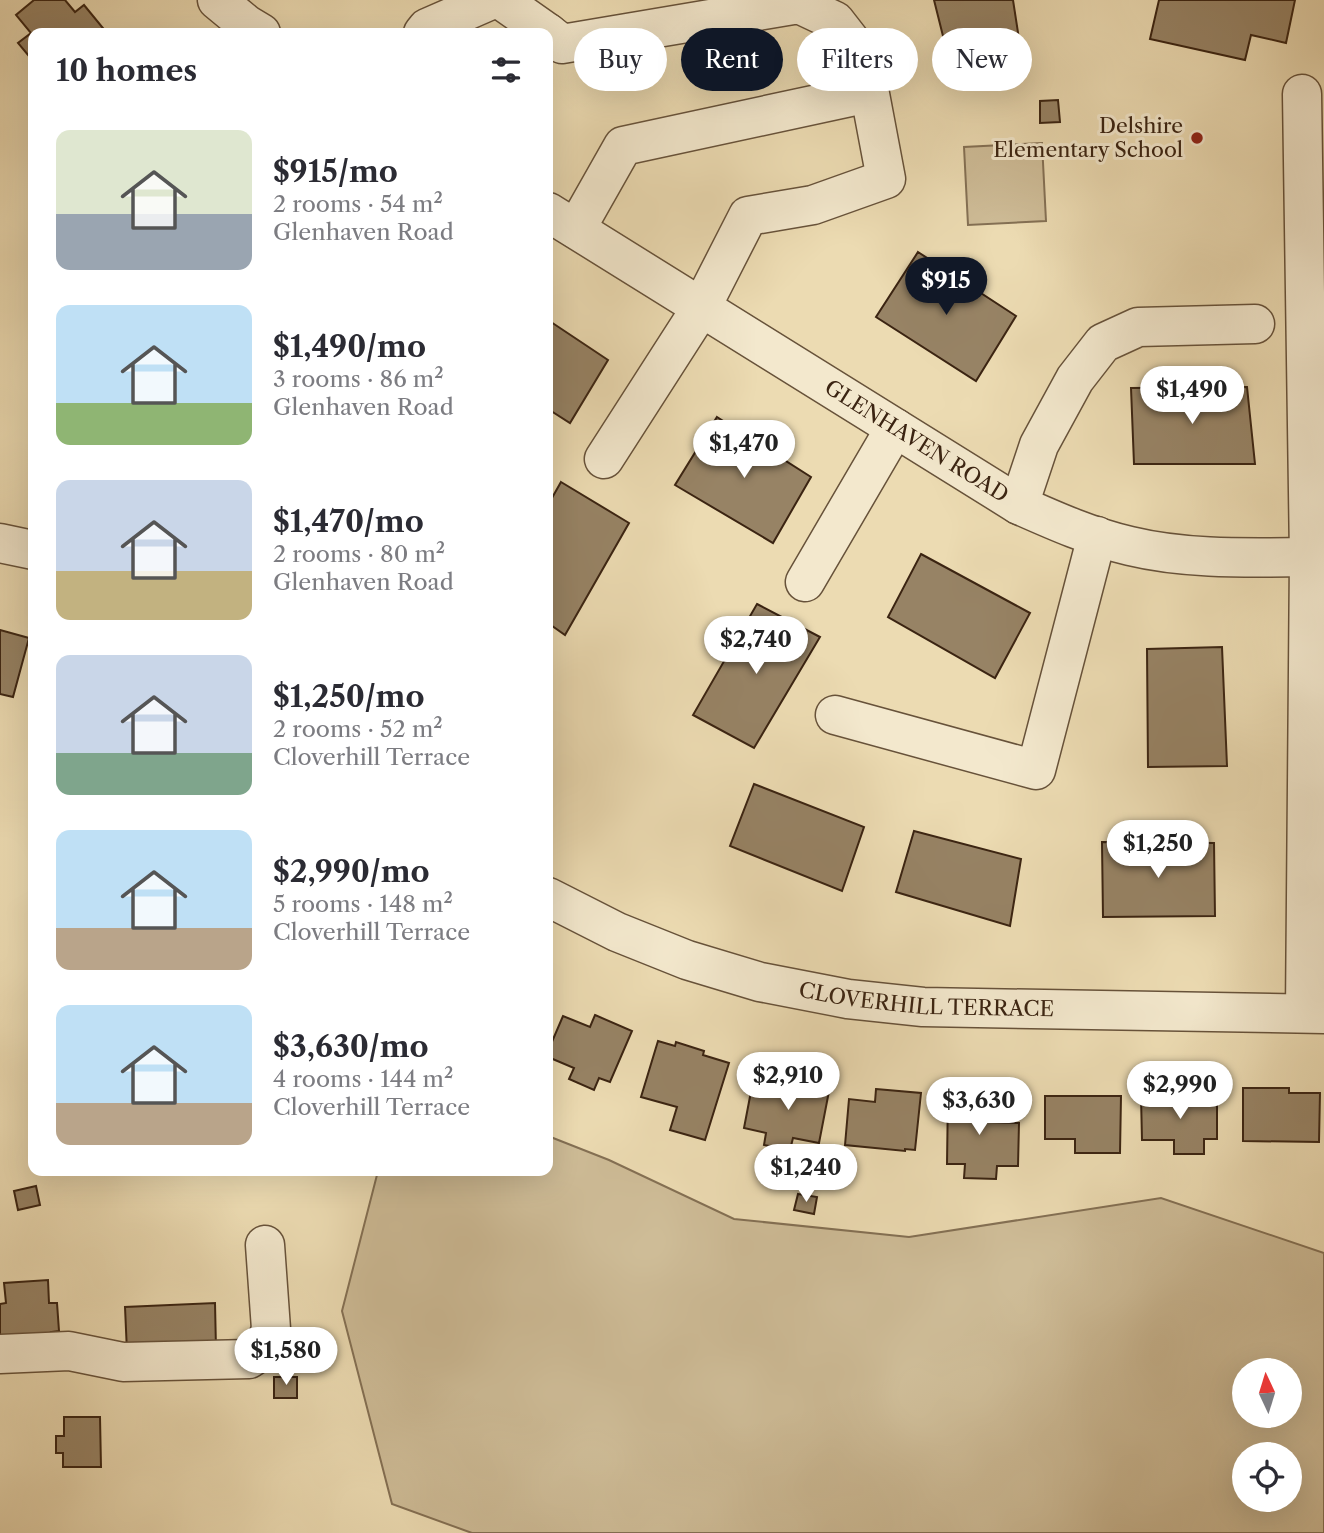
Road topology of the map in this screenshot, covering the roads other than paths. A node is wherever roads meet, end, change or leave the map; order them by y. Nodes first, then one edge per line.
1 (217, 0) edge
2 (491, 0) edge
3 (501, 0) edge
4 (253, 28) edge
5 (427, 28) edge
6 (541, 28) edge
7 (553, 37) edge
8 (869, 93) junction
9 (1302, 94) dead end
10 (562, 221) edge
11 (701, 308) junction
12 (1255, 324) dead end
13 (895, 428) junction
14 (604, 459) dead end
15 (1019, 505) junction
16 (1097, 536) junction
17 (0, 543) edge
18 (28, 550) edge
19 (1316, 557) edge
20 (805, 582) dead end
21 (835, 715) dead end
22 (553, 900) edge
23 (1315, 1013) edge
24 (265, 1245) dead end
25 (0, 1354) edge

1 - 4 street
2 - 5 street
3 - 6 street
7 - 8 street
8 - 10 street
8 - 11 street
9 - 19 street
10 - 11 street, GLENHAVEN ROAD
11 - 13 street, GLENHAVEN ROAD
11 - 14 street
12 - 15 street
13 - 15 street, GLENHAVEN ROAD
13 - 20 street
15 - 16 street, GLENHAVEN ROAD
16 - 19 street, GLENHAVEN ROAD
16 - 21 street
17 - 18 street
19 - 23 street
22 - 23 street, CLOVERHILL TERRACE
24 - 25 street

